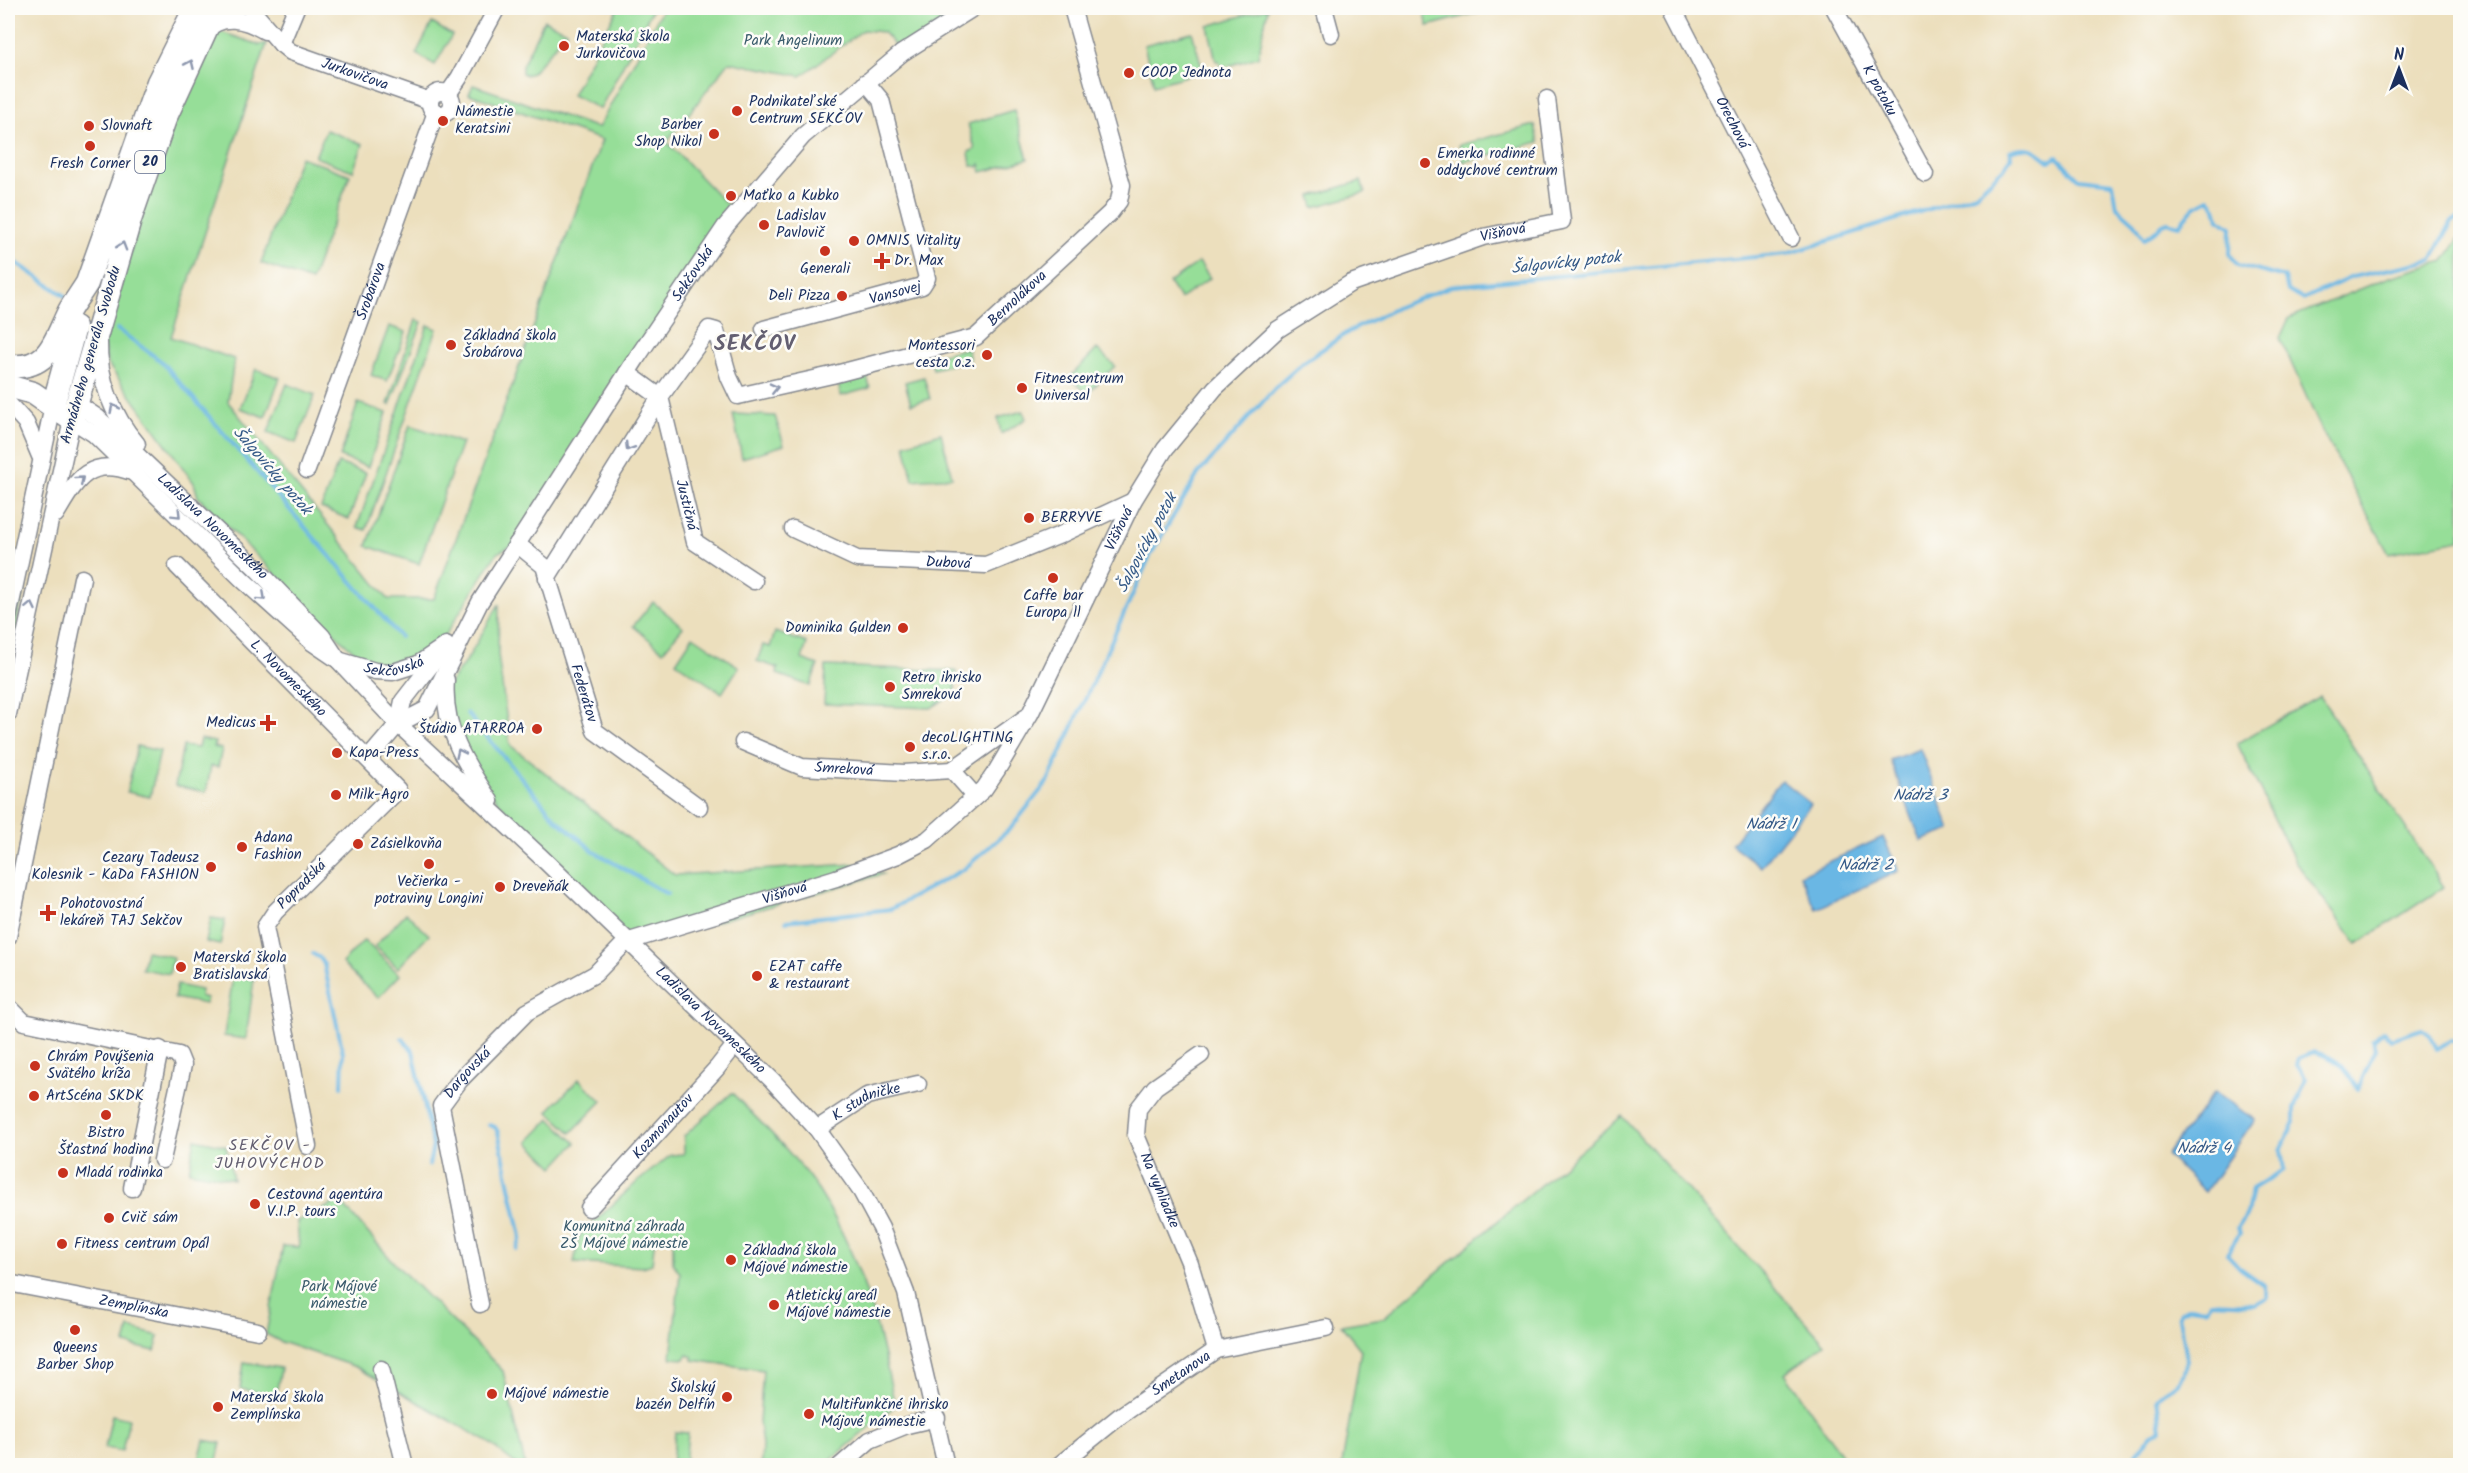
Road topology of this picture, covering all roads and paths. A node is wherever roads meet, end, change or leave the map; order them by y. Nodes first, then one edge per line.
1 (195, 8) edge
2 (216, 8) edge
3 (250, 8) edge
4 (296, 8) edge
5 (497, 8) edge
6 (973, 8) edge
7 (1072, 8) edge
8 (1324, 8) edge
9 (1673, 8) edge
10 (1834, 8) edge
11 (204, 33) junction
12 (1331, 34) dead end
13 (277, 40) junction
14 (866, 81) junction
15 (1547, 99) dead end
16 (433, 106) junction
17 (1925, 174) dead end
18 (1791, 238) dead end
19 (87, 283) junction
20 (99, 322) junction
21 (764, 329) dead end
22 (8, 367) edge
23 (627, 373) junction
24 (8, 386) edge
25 (660, 397) junction
26 (55, 398) junction
27 (8, 403) edge
28 (74, 412) junction
29 (40, 456) junction
30 (307, 470) dead end
31 (135, 473) junction
32 (1133, 501) junction
33 (189, 503) junction
34 (47, 528) junction
35 (794, 529) dead end
36 (517, 544) junction
37 (177, 566) dead end
38 (82, 578) dead end
39 (547, 578) junction
40 (753, 581) dead end
41 (480, 602) junction
42 (8, 617) edge
43 (449, 641) junction
44 (338, 660) junction
45 (446, 671) junction
46 (8, 714) edge
47 (1030, 714) junction
48 (398, 724) junction
49 (743, 742) dead end
50 (369, 758) junction
51 (952, 770) junction
52 (398, 790) joint
53 (975, 795) junction
54 (699, 807) dead end
55 (518, 835) junction
56 (8, 937) edge
57 (627, 942) junction
58 (8, 1006) edge
59 (735, 1045) junction
60 (160, 1049) junction
61 (1201, 1055) dead end
62 (918, 1084) dead end
63 (817, 1129) junction
64 (308, 1146) dead end
65 (162, 1160) dead end
66 (132, 1188) dead end
67 (589, 1208) dead end
68 (8, 1283) edge
69 (480, 1304) dead end
70 (1326, 1329) dead end
71 (258, 1331) dead end
72 (1216, 1350) junction
73 (381, 1369) dead end
74 (937, 1418) junction
75 (405, 1466) edge
76 (840, 1466) edge
77 (946, 1466) edge
78 (1058, 1466) edge

1 - 19 main road, Armádneho generála Svobodu / 20
2 - 11 main road, Armádneho generála Svobodu / 20
3 - 13 street, Jurkovičova
4 - 13 street
5 - 16 street
6 - 14 street, Sekčovská
25 -> 7 street, Bernolákova
8 - 12 street
9 - 18 street, Orechová
10 - 17 street, K potoku
11 - 13 street
20 -> 11 main road, Armádneho generála Svobodu / 20
13 - 16 street, Jurkovičova
14 - 21 street, Vansovej
14 - 23 street, Sekčovská
15 - 32 street, Višňová
16 - 30 street, Šrobárova
19 - 22 main road, Armádneho generála Svobodu / 20
19 - 26 main road
20 - 28 main road, Armádneho generála Svobodu / 20
33 -> 20 street
22 - 26 main road
23 - 25 street
23 - 36 street, Sekčovská
24 - 26 main road
25 -> 39 street
25 - 40 street, Justičná
26 - 28 main road
26 - 29 street, Armádneho generála Svobodu
27 - 29 street
28 - 31 street, Ladislava Novomeského
28 - 33 street, Ladislava Novomeského
28 - 34 street, Armádneho generála Svobodu
29 - 42 street, Armádneho generála Svobodu
34 -> 31 street
31 -> 44 street, Ladislava Novomeského
32 - 35 street, Dubová
32 - 47 street, Višňová
33 - 44 street, Ladislava Novomeského
46 -> 34 street, Armádneho generála Svobodu
36 - 39 street, Federátov
36 - 41 street, Sekčovská
37 - 50 street, L. Novomeského
38 - 56 street
39 - 54 street, Federátov
41 - 43 street, Sekčovská
41 - 45 street, Sekčovská
43 - 44 street, Sekčovská
43 - 48 street, Sekčovská
44 - 48 street, Ladislava Novomeského
45 - 48 street, Sekčovská
55 -> 45 street
47 - 51 street
47 - 53 street, Višňová
48 - 50 street
48 - 55 street, Ladislava Novomeského
49 - 51 street, Smreková
50 - 52 street, L. Novomeského
51 - 53 street
52 - 64 street, Popradská
53 - 57 street, Višňová
55 - 57 street, Ladislava Novomeského
57 - 59 street, Ladislava Novomeského
57 - 69 street, Dargovská
58 - 60 street
59 - 63 street, Ladislava Novomeského
59 - 67 street, Kozmonautov
60 - 65 street
60 - 66 street
61 - 72 street, Na vyhliadke
62 - 63 street, K studničke
63 - 74 street, Ladislava Novomeského
68 - 71 street, Zemplínska
70 - 72 street, Smetanova
72 - 78 street, Smetanova
73 - 75 street
74 - 76 street
74 - 77 street, Ladislava Novomeského

